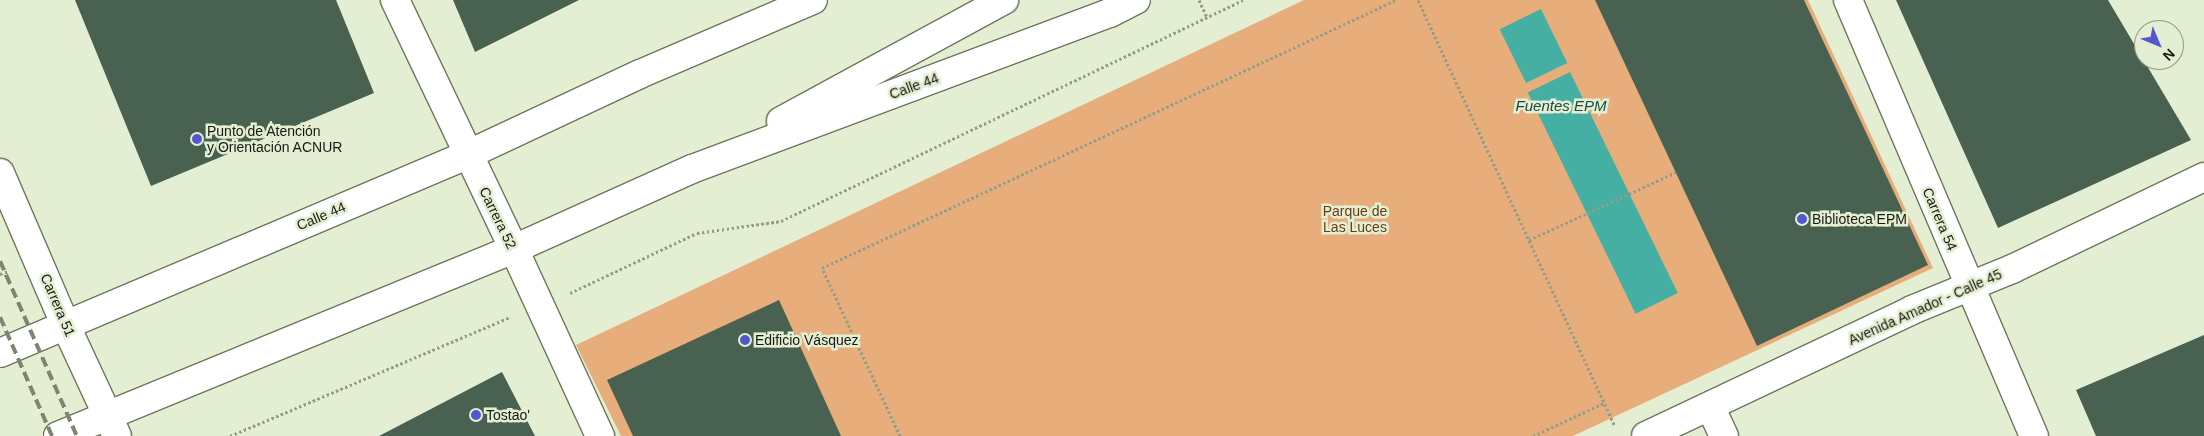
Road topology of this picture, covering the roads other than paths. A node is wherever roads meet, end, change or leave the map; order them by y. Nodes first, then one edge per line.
1 (395, 0) edge
2 (762, 0) edge
3 (813, 0) edge
4 (1004, 0) edge
5 (1136, 0) edge
6 (1848, 0) edge
7 (640, 74) junction
8 (467, 155) junction
9 (692, 169) junction
10 (0, 173) edge
11 (2204, 178) edge
12 (514, 249) junction
13 (1967, 285) junction
14 (65, 324) junction
15 (0, 353) edge
16 (1710, 406) junction
17 (112, 425) edge
18 (58, 436) edge
19 (600, 436) edge
20 (1646, 436) edge
21 (1724, 436) edge
22 (2034, 436) edge

1 - 8 main road, Carrera 52
2 - 7 main road, Calle 44
3 - 7 main road, Calle 44
4 - 9 main road, Calle 44
5 - 9 main road, Calle 44
6 - 13 main road, Carrera 54
7 - 8 main road, Calle 44
8 - 12 main road, Carrera 52
8 - 14 main road, Calle 44
9 - 12 main road, Calle 44
10 - 14 main road, Carrera 51
11 - 13 main road, Avenida Amador - Calle 45
12 - 17 main road, Calle 44
12 - 19 main road, Carrera 52
13 - 16 main road, Avenida Amador - Calle 45
13 - 22 main road, Carrera 54
14 - 15 main road, Calle 44
14 - 17 main road, Carrera 51
16 - 20 main road, Avenida Amador - Calle 45
16 - 21 main road
17 - 18 main road, Calle 44

